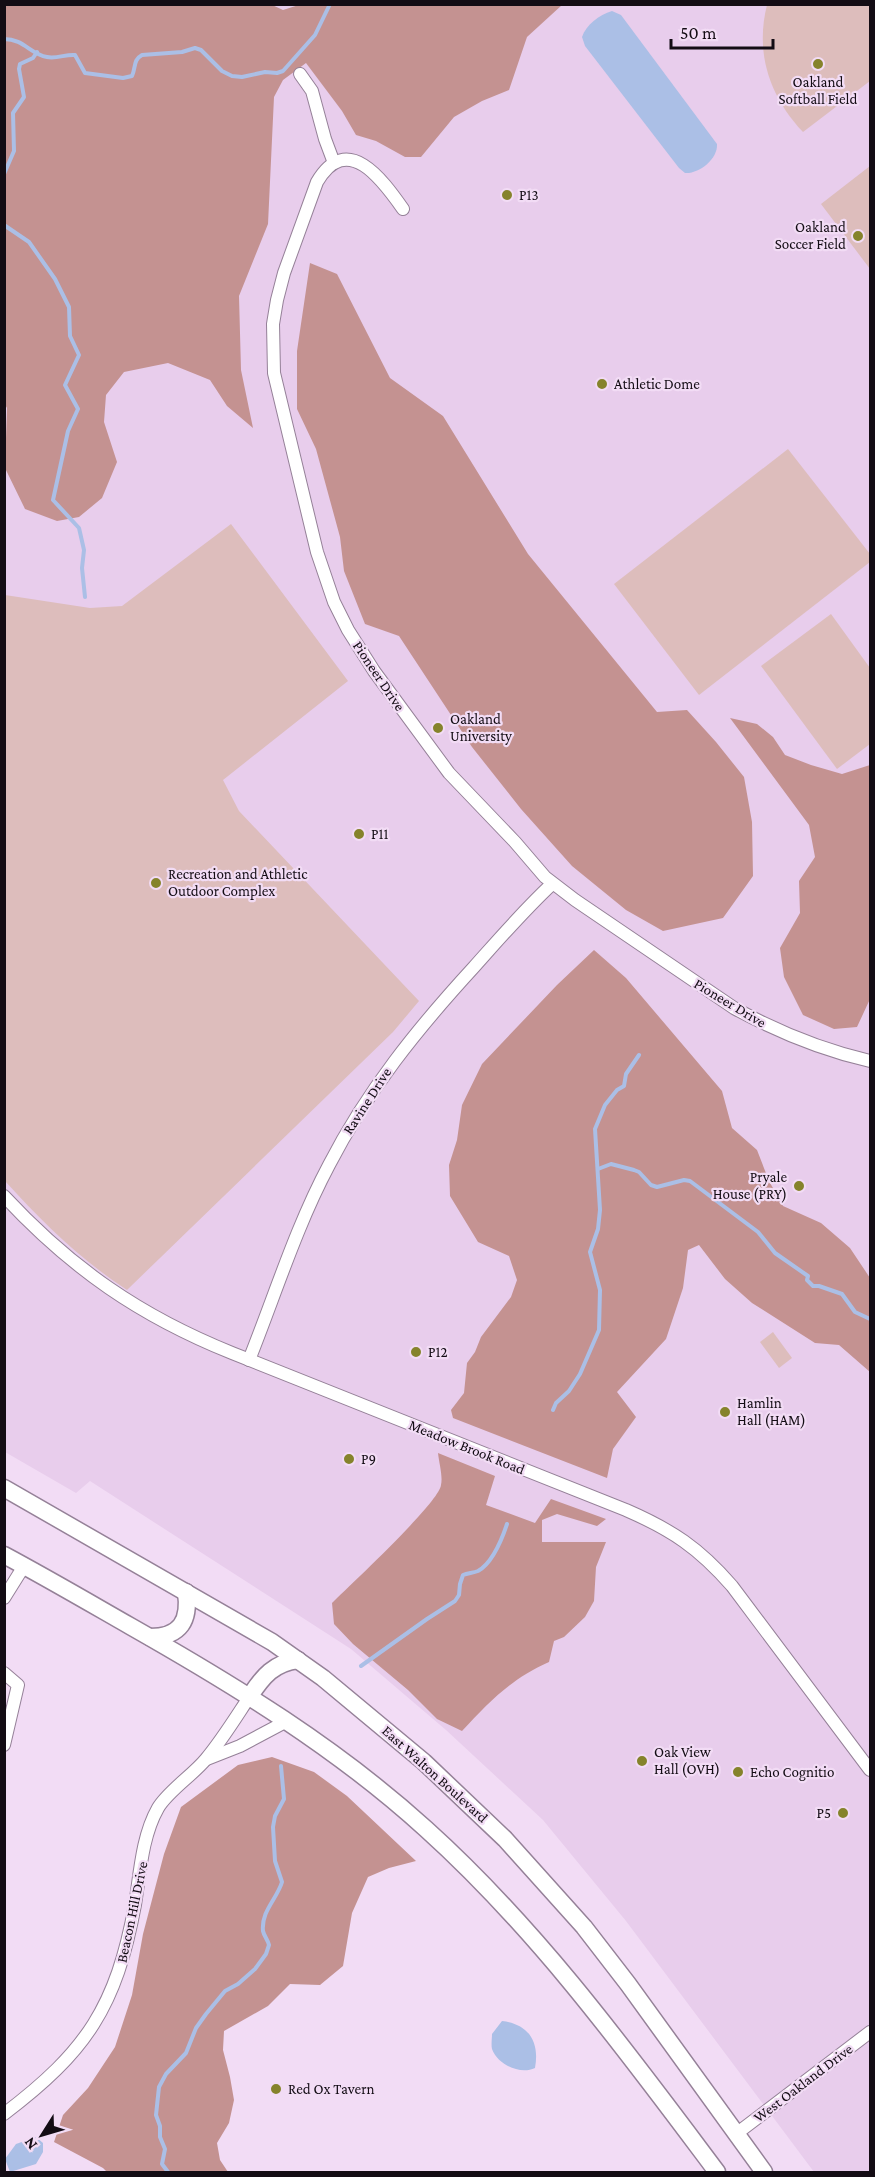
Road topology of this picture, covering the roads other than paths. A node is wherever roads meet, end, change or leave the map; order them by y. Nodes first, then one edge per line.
1 (300, 74) dead end
2 (334, 162) junction
3 (403, 208) dead end
4 (552, 884) junction
5 (870, 1061) edge
6 (4, 1196) edge
7 (249, 1359) junction
8 (4, 1488) edge
9 (4, 1555) edge
10 (24, 1566) junction
11 (186, 1592) junction
12 (4, 1598) edge
13 (150, 1637) junction
14 (298, 1660) junction
15 (4, 1673) edge
16 (250, 1696) junction
17 (287, 1721) junction
18 (4, 1745) edge
19 (206, 1759) junction
20 (870, 1770) edge
21 (870, 2032) edge
22 (4, 2114) edge
23 (736, 2134) junction
24 (717, 2172) edge
25 (764, 2172) edge

1 - 2 street
2 - 3 street
2 - 4 street, Pioneer Drive
4 - 5 street, Pioneer Drive
4 - 7 street, Ravine Drive
6 - 7 street, Meadow Brook Road
7 - 20 street, Meadow Brook Road
8 - 11 main road, East Walton Boulevard
9 - 10 main road
10 - 12 street
10 - 13 main road
11 - 13 main road
11 - 14 main road, East Walton Boulevard
13 - 16 main road
14 - 16 main road
14 - 23 main road, East Walton Boulevard
15 - 18 street
16 - 17 main road
16 - 19 street, Beacon Hill Drive
17 - 19 street, Beacon Hill Drive
17 - 24 main road
19 - 22 street, Beacon Hill Drive
21 - 23 street, West Oakland Drive
23 - 25 main road, East Walton Boulevard

